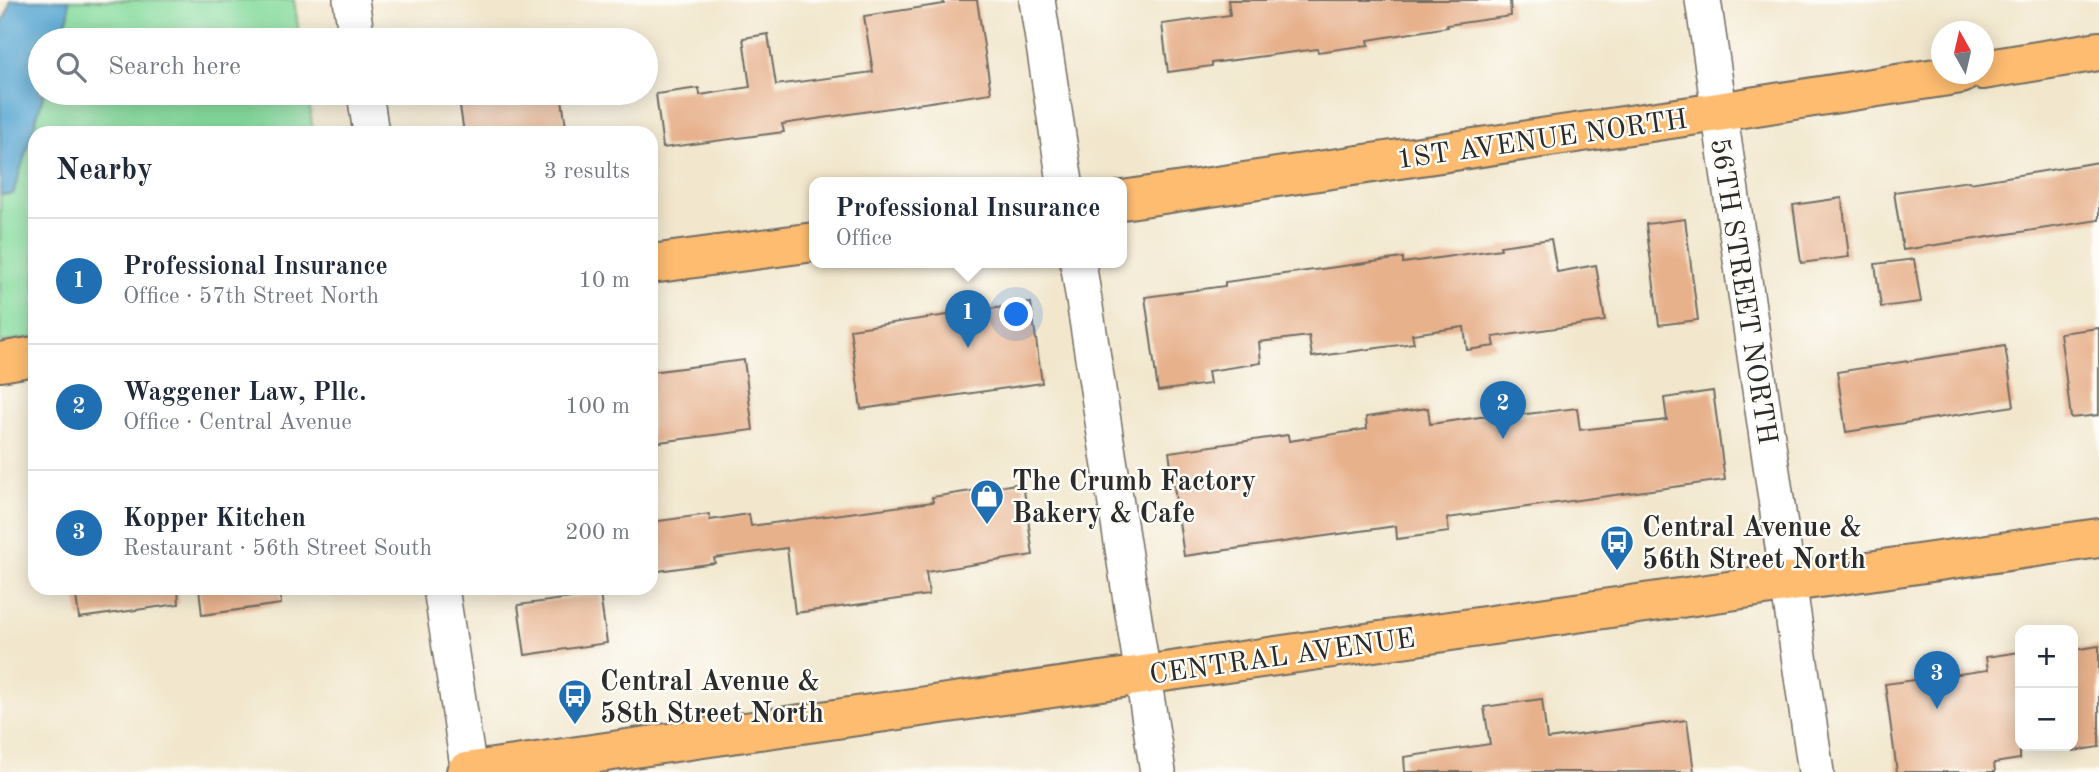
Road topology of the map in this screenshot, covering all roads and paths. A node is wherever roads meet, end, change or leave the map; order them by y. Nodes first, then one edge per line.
1 (351, 0) edge
2 (1037, 0) edge
3 (1703, 0) edge
4 (355, 28) edge
5 (2099, 51) edge
6 (1994, 68) edge
7 (1931, 79) edge
8 (367, 105) edge
9 (1718, 112) junction
10 (370, 126) edge
11 (1064, 177) edge
12 (1127, 199) edge
13 (809, 243) edge
14 (658, 263) edge
15 (1079, 268) edge
16 (28, 357) edge
17 (0, 362) edge
18 (2099, 538) edge
19 (1788, 582) junction
20 (442, 595) edge
21 (1143, 675) junction
22 (468, 772) edge
23 (1158, 772) edge
24 (1816, 772) edge

1 - 4 street
2 - 11 street
3 - 9 street, 56TH STREET NORTH
5 - 6 main road
7 - 9 main road, 1ST AVENUE NORTH
8 - 10 street
9 - 12 main road, 1ST AVENUE NORTH
9 - 19 street, 56TH STREET NORTH
13 - 14 main road
15 - 21 street
16 - 17 main road
18 - 19 main road, CENTRAL AVENUE
19 - 21 main road, CENTRAL AVENUE
19 - 24 street, 56TH STREET NORTH
20 - 22 street
21 - 22 main road, CENTRAL AVENUE
21 - 23 street

